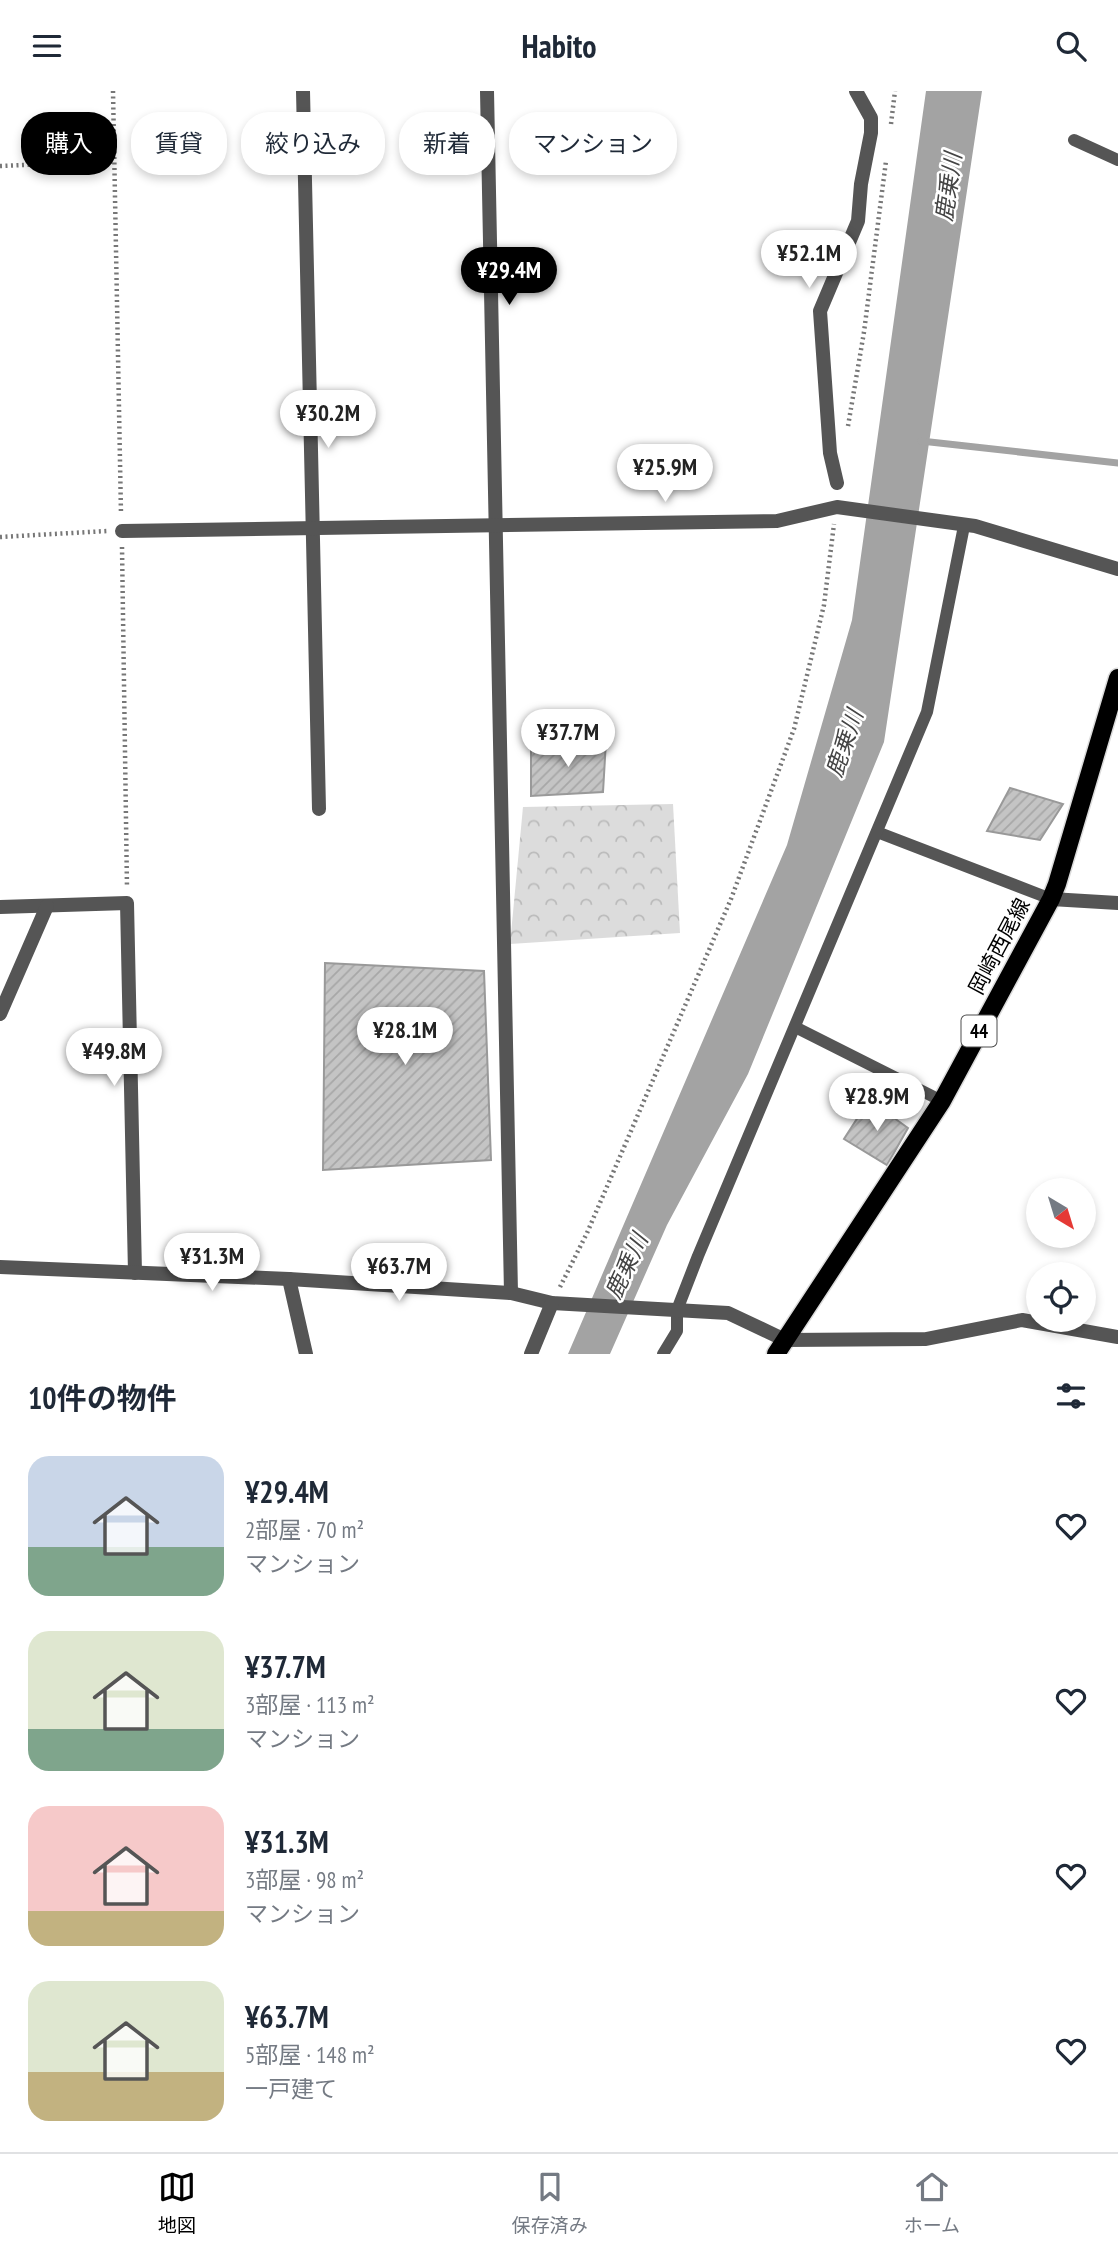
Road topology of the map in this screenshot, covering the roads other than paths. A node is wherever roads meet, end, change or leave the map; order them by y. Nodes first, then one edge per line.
1 (303, 91) edge
2 (487, 91) edge
3 (856, 91) edge
4 (1074, 140) dead end
5 (1118, 160) edge
6 (837, 483) dead end
7 (496, 523) junction
8 (969, 526) junction
9 (313, 527) junction
10 (122, 531) road end
11 (1118, 569) edge
12 (1118, 678) edge
13 (319, 809) dead end
14 (877, 832) junction
15 (1051, 899) junction
16 (1118, 903) edge
17 (47, 906) junction
18 (0, 907) edge
19 (0, 1014) edge
20 (795, 1027) junction
21 (942, 1101) junction
22 (0, 1267) edge
23 (135, 1273) junction
24 (289, 1279) junction
25 (511, 1293) junction
26 (559, 1303) junction
27 (670, 1309) junction
28 (1118, 1337) edge
29 (781, 1347) edge
30 (306, 1354) edge
31 (531, 1354) edge
32 (663, 1354) edge

1 - 9 street
2 - 7 street
3 - 6 street
4 - 5 lane
7 - 8 street
7 - 9 street
7 - 25 street
8 - 11 street
8 - 14 lane
9 - 10 street
9 - 13 street
12 - 15 main road, 岡崎西尾線 / 44
14 - 15 lane
14 - 20 lane
15 - 16 street
15 - 21 main road, 岡崎西尾線 / 44
17 - 18 street
17 - 19 street
17 - 23 street
20 - 21 lane
20 - 27 lane
21 - 29 main road, 岡崎西尾線 / 44
22 - 23 street
23 - 24 street
24 - 25 street
24 - 30 street
25 - 26 street
26 - 27 street
26 - 31 street
27 - 29 street
27 - 32 lane
28 - 29 street

